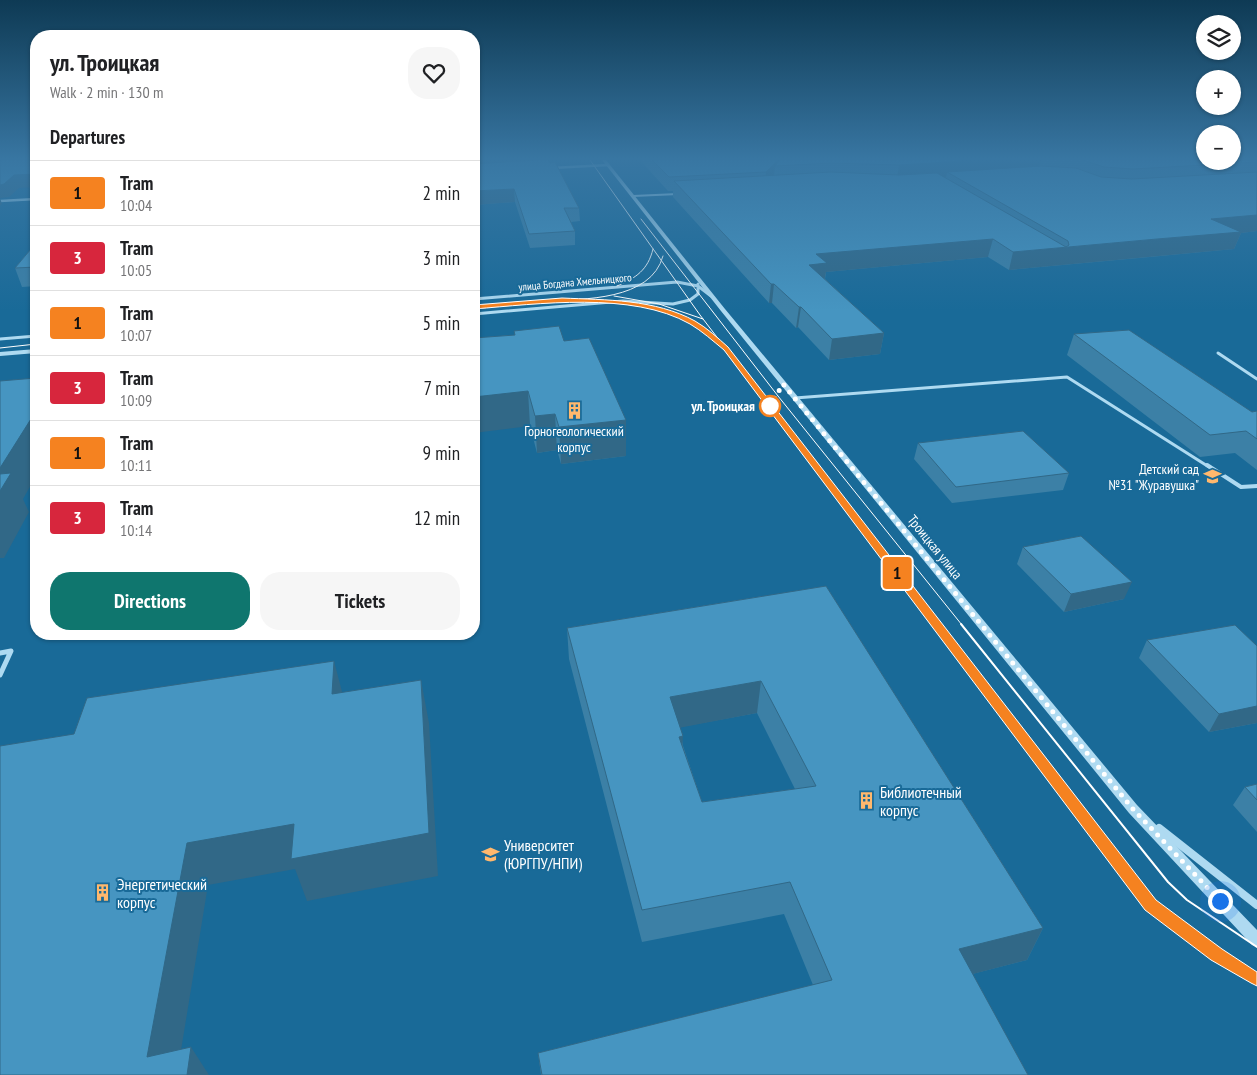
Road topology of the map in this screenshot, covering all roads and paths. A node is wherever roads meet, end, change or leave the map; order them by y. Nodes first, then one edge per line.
1 (644, 210) edge
2 (699, 282) junction
3 (480, 298) edge
4 (480, 313) edge
5 (30, 336) edge
6 (0, 339) edge
7 (30, 352) edge
8 (1218, 353) dead end
9 (0, 354) edge
10 (1257, 379) edge
11 (795, 398) junction
12 (1257, 486) edge
13 (0, 653) edge
14 (0, 675) edge
15 (1133, 809) junction
16 (1257, 905) edge
17 (1257, 940) edge

1 - 2 street, Троицкая улица
2 - 3 street, улица Богдана Хмельницкого
2 - 4 street, улица Богдана Хмельницкого
2 - 11 street, Троицкая улица
5 - 6 street
7 - 9 street
8 - 10 lane
11 - 12 lane
11 - 15 street, Троицкая улица
13 - 14 lane
15 - 16 street
15 - 17 street, Троицкая улица

